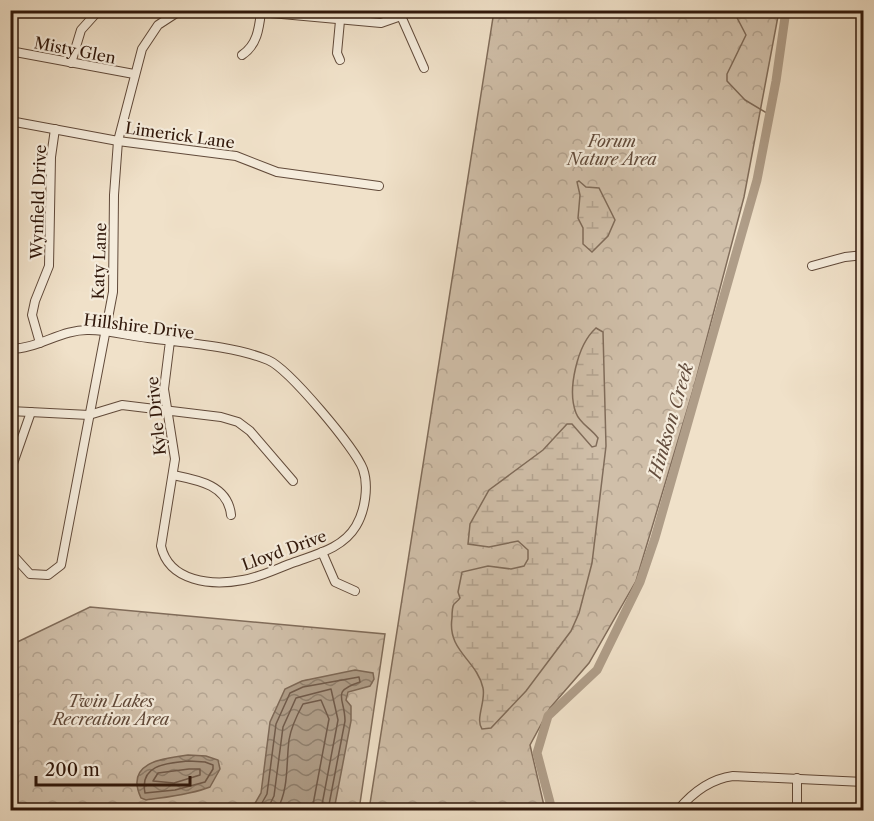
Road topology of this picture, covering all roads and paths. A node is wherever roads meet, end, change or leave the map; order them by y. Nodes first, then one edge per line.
1 (99, 10) edge
2 (181, 10) edge
3 (239, 10) edge
4 (261, 12) junction
5 (404, 13) edge
6 (340, 15) edge
7 (10, 51) edge
8 (242, 55) dead end
9 (339, 60) dead end
10 (72, 63) junction
11 (424, 68) dead end
12 (134, 74) junction
13 (10, 121) edge
14 (55, 129) junction
15 (118, 141) junction
16 (379, 186) dead end
17 (864, 255) edge
18 (812, 266) dead end
19 (106, 332) junction
20 (170, 341) junction
21 (40, 343) junction
22 (10, 349) edge
23 (271, 361) joint
24 (10, 411) edge
25 (167, 411) junction
26 (31, 412) junction
27 (89, 414) junction
28 (10, 472) edge
29 (173, 475) junction
30 (293, 481) dead end
31 (231, 514) dead end
32 (10, 552) edge
33 (322, 552) junction
34 (163, 559) joint
35 (355, 591) dead end
36 (797, 778) junction
37 (864, 782) edge
38 (678, 810) edge
39 (797, 810) edge

1 - 10 street
2 - 12 street, Katy Lane
3 - 4 street
4 - 6 street
4 - 8 street
5 - 6 street
5 - 11 street
6 - 9 street
7 - 10 street, Misty Glen
10 - 12 street, Misty Glen
12 - 15 street, Katy Lane
13 - 14 street, Limerick Lane
14 - 15 street, Limerick Lane
14 - 21 street, Wynfield Drive
15 - 16 street, Limerick Lane
15 - 19 street, Katy Lane
17 - 18 street
19 - 20 street, Hillshire Drive
19 - 21 street, Hillshire Drive
19 - 27 street, Katy Lane
20 - 23 street, Hillshire Drive
20 - 25 street, Kyle Drive
21 - 22 street, Hillshire Drive
23 - 33 street, Lloyd Drive
24 - 26 street
25 - 27 street
25 - 29 street, Kyle Drive
25 - 30 street
26 - 27 street
26 - 28 street
27 - 32 street, Katy Lane
29 - 31 street
29 - 34 street, Kyle Drive
33 - 34 street, Lloyd Drive
33 - 35 street
36 - 37 street
36 - 38 street
36 - 39 street

